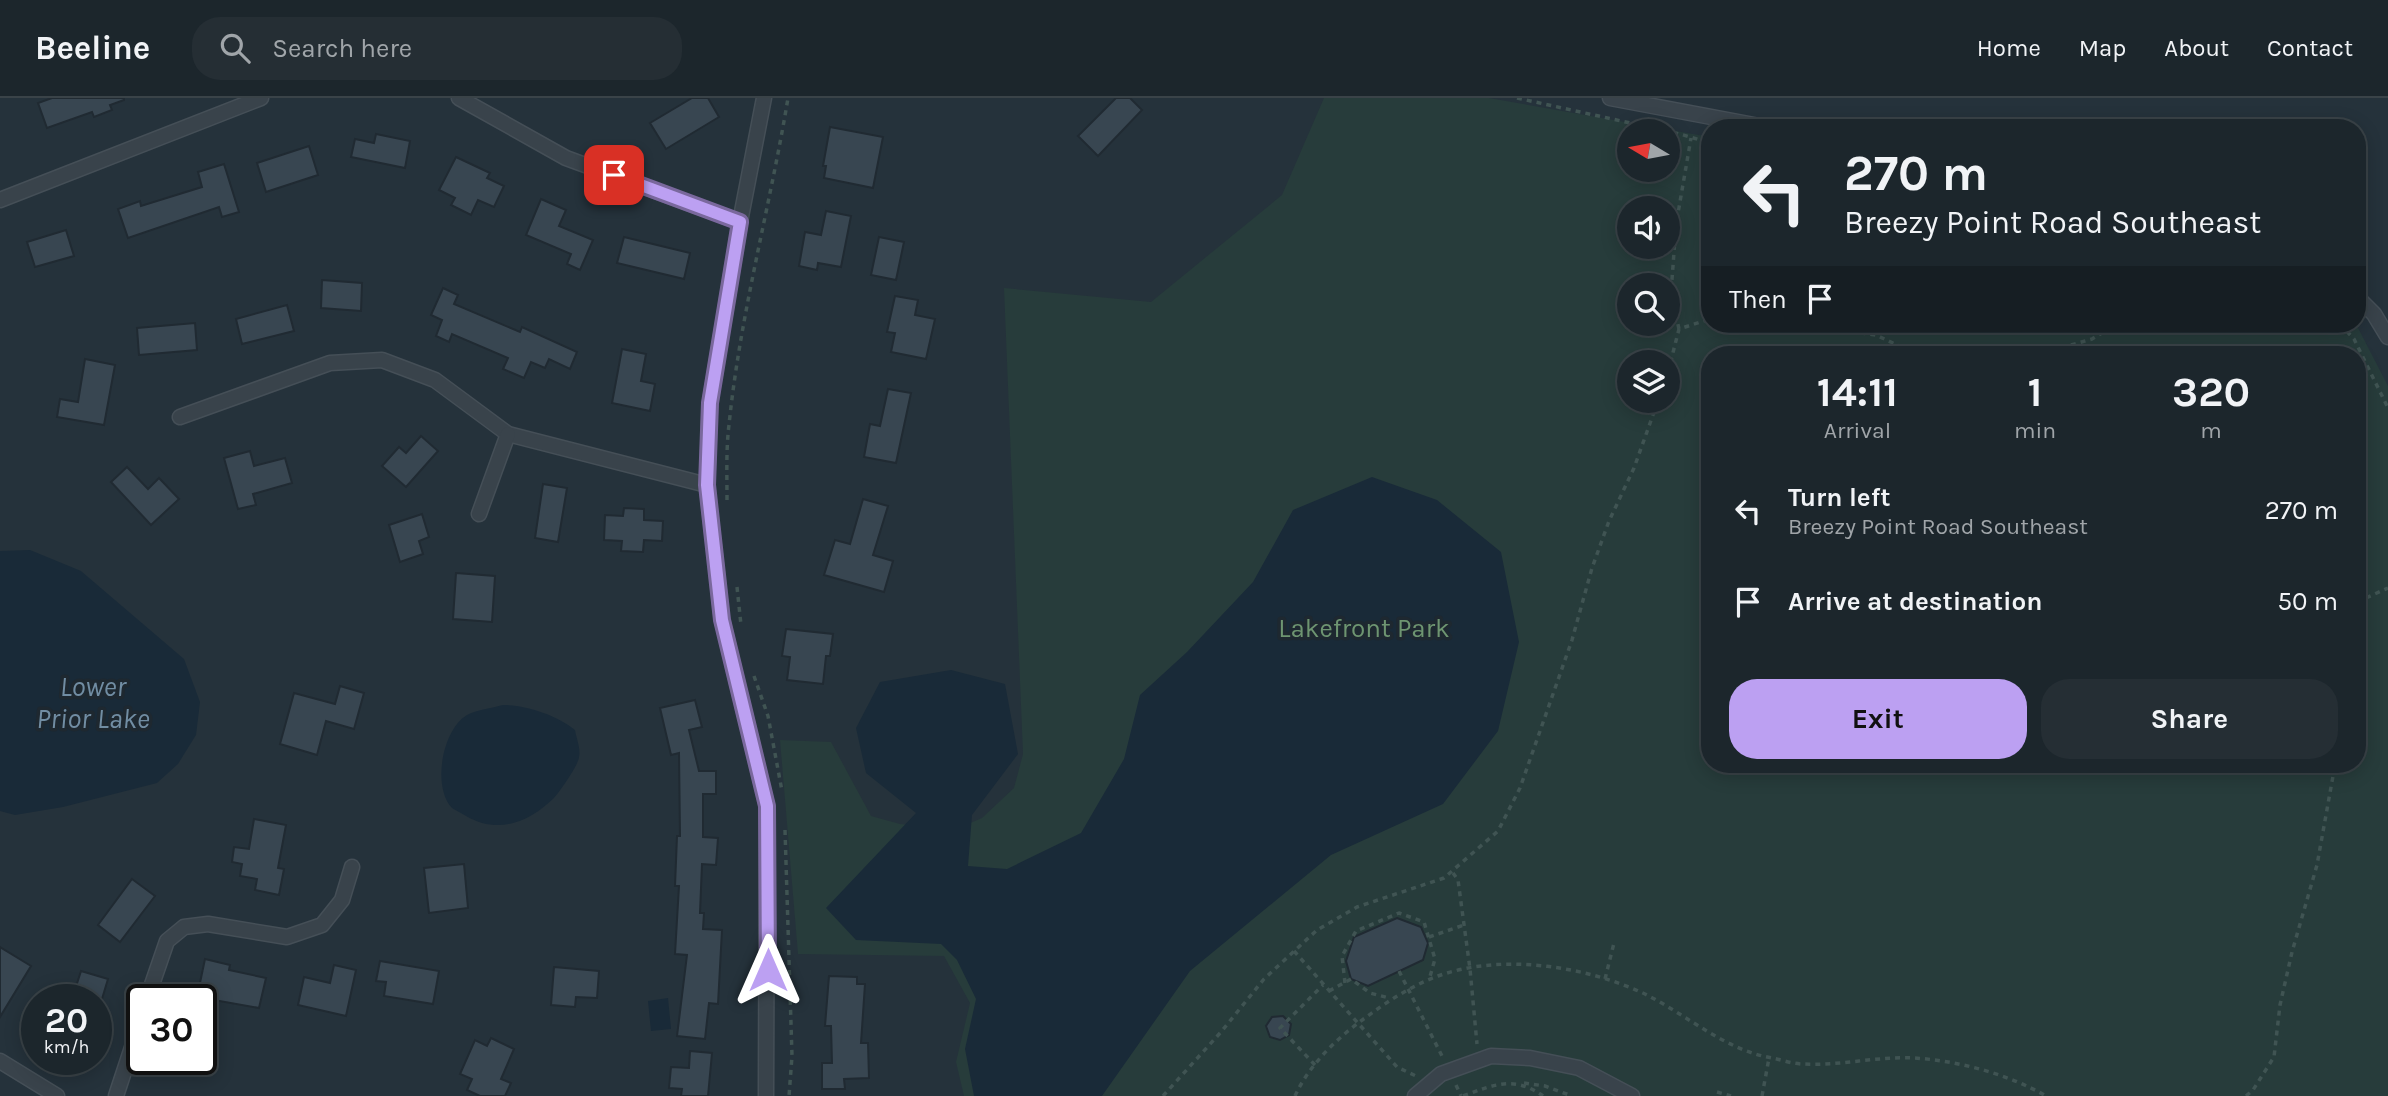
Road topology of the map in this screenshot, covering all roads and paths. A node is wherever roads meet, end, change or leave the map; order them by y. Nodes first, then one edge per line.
1 (261, 98) edge
2 (459, 98) edge
3 (764, 98) edge
4 (788, 98) edge
5 (1517, 98) edge
6 (1610, 98) edge
7 (1722, 119) edge
8 (1691, 138) junction
9 (1701, 141) edge
10 (0, 200) edge
11 (740, 222) junction
12 (1672, 273) edge
13 (2366, 306) edge
14 (1701, 322) edge
15 (1680, 329) edge
16 (1861, 333) edge
17 (2102, 333) edge
18 (2388, 337) edge
19 (1899, 346) edge
20 (2065, 346) edge
21 (2366, 363) edge
22 (2388, 408) edge
23 (1654, 413) edge
24 (180, 417) dead end
25 (508, 434) junction
26 (707, 485) junction
27 (727, 505) dead end
28 (479, 513) dead end
29 (736, 578) dead end
30 (2388, 588) edge
31 (2366, 598) edge
32 (742, 626) dead end
33 (754, 676) dead end
34 (2334, 773) edge
35 (782, 800) dead end
36 (785, 825) dead end
37 (352, 867) dead end
38 (1452, 872) junction
39 (1464, 925) junction
40 (1429, 937) junction
41 (1614, 943) dead end
42 (1294, 951) junction
43 (1470, 968) junction
44 (1399, 971) dead end
45 (1605, 979) junction
46 (1429, 980) junction
47 (1345, 983) junction
48 (153, 984) edge
49 (1323, 985) junction
50 (1409, 988) junction
51 (1329, 992) junction
52 (1391, 999) junction
53 (1357, 1023) junction
54 (1475, 1048) dead end
55 (1769, 1058) junction
56 (0, 1061) edge
57 (1315, 1065) junction
58 (126, 1066) edge
59 (1426, 1071) dead end
60 (1449, 1071) junction
61 (1520, 1082) junction
62 (1717, 1092) dead end
63 (57, 1096) edge
64 (116, 1096) edge
65 (766, 1096) edge
66 (789, 1096) edge
67 (1163, 1096) edge
68 (1295, 1096) edge
69 (1415, 1096) edge
70 (1462, 1096) edge
71 (1543, 1096) edge
72 (1572, 1096) edge
73 (1632, 1096) edge
74 (1731, 1096) edge
75 (1762, 1096) edge
76 (2046, 1096) edge
77 (2246, 1096) edge

1 - 10 street
2 - 11 street
3 - 11 street
4 - 27 path
5 - 8 path
6 - 7 street
8 - 9 path
8 - 12 path
11 - 26 street
13 - 18 street
14 - 15 path
16 - 19 path
17 - 20 path
21 - 22 path
23 - 38 path
24 - 25 street
25 - 26 street
25 - 28 street
26 - 65 street
29 - 32 path
30 - 31 path
33 - 35 path
34 - 77 path
36 - 66 path
37 - 48 street
38 - 39 path
38 - 42 path
39 - 40 path
39 - 43 path
40 - 46 path
40 - 47 path
41 - 45 path
42 - 49 path
42 - 67 path
43 - 45 path
43 - 46 path
43 - 54 path
44 - 50 path
45 - 55 path
46 - 50 path
47 - 51 path
47 - 52 path
49 - 51 path
49 - 57 path
50 - 52 path
50 - 60 path
51 - 53 path
52 - 53 path
53 - 57 path
53 - 59 path
55 - 75 path
55 - 76 path
56 - 63 street
57 - 68 path
58 - 64 street
60 - 69 street
60 - 70 path
60 - 73 street
61 - 70 path
61 - 71 path
61 - 72 path
62 - 74 path

